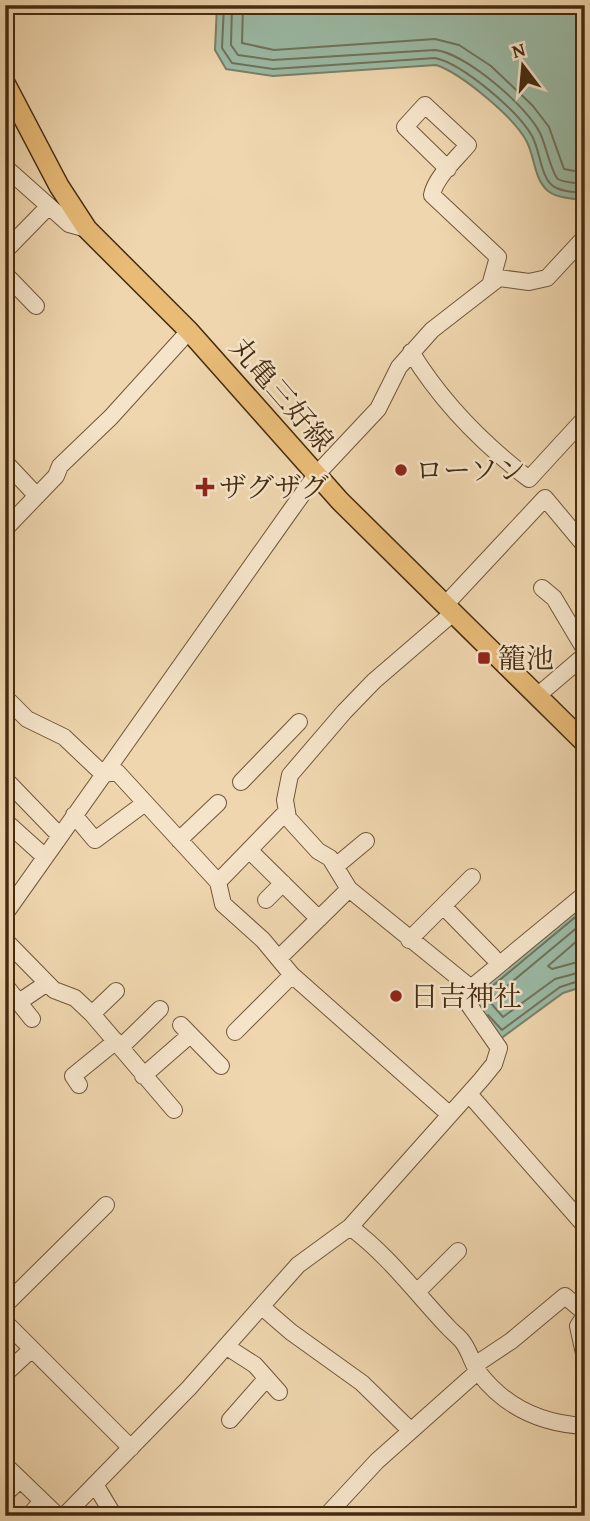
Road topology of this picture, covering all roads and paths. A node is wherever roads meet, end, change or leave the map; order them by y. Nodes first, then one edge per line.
1 (5, 83) edge
2 (5, 167) edge
3 (448, 169) dead end
4 (48, 207) junction
5 (87, 229) junction
6 (585, 237) edge
7 (5, 250) edge
8 (5, 274) edge
9 (492, 282) junction
10 (36, 306) dead end
11 (189, 331) junction
12 (411, 352) junction
13 (585, 418) edge
14 (5, 463) edge
15 (316, 475) junction
16 (529, 479) junction
17 (37, 496) junction
18 (545, 498) junction
19 (5, 529) edge
20 (585, 546) edge
21 (542, 588) dead end
22 (449, 609) junction
23 (585, 650) edge
24 (585, 655) edge
25 (537, 696) junction
26 (5, 698) edge
27 (299, 722) dead end
28 (585, 743) edge
29 (276, 747) junction
30 (297, 767) junction
31 (103, 774) junction
32 (5, 779) edge
33 (241, 782) dead end
34 (145, 803) junction
35 (218, 803) dead end
36 (287, 811) junction
37 (74, 815) junction
38 (5, 821) edge
39 (60, 835) junction
40 (179, 840) junction
41 (366, 841) dead end
42 (249, 850) junction
43 (45, 857) junction
44 (336, 866) junction
45 (472, 877) dead end
46 (218, 882) junction
47 (283, 883) junction
48 (349, 889) junction
49 (585, 894) edge
50 (266, 900) dead end
51 (443, 906) junction
52 (5, 914) edge
53 (319, 919) junction
54 (5, 940) edge
55 (409, 940) junction
56 (493, 957) dead end
57 (279, 958) junction
58 (292, 975) junction
59 (47, 983) junction
60 (5, 985) edge
61 (471, 988) junction
62 (116, 991) dead end
63 (19, 1002) junction
64 (160, 1009) dead end
65 (92, 1014) junction
66 (32, 1019) dead end
67 (235, 1032) dead end
68 (118, 1044) junction
69 (220, 1066) dead end
70 (143, 1076) junction
71 (79, 1085) dead end
72 (469, 1094) junction
73 (174, 1110) dead end
74 (449, 1114) junction
75 (106, 1205) dead end
76 (585, 1226) edge
77 (350, 1227) junction
78 (458, 1251) dead end
79 (417, 1292) junction
80 (5, 1305) edge
81 (262, 1307) junction
82 (585, 1314) edge
83 (5, 1322) edge
84 (226, 1347) junction
85 (32, 1349) junction
86 (585, 1358) edge
87 (476, 1368) junction
88 (5, 1374) edge
89 (266, 1379) junction
90 (279, 1392) dead end
91 (230, 1420) dead end
92 (585, 1426) edge
93 (411, 1431) junction
94 (131, 1448) junction
95 (5, 1465) edge
96 (20, 1480) junction
97 (96, 1486) junction
98 (5, 1494) edge
99 (41, 1502) junction
100 (29, 1516) edge
101 (58, 1516) edge
102 (64, 1516) edge
103 (114, 1516) edge
104 (326, 1516) edge

1 - 5 main road, 丸亀三好線
2 - 4 street
3 - 9 street
4 - 5 street
4 - 7 street
5 - 11 main road, 丸亀三好線
6 - 9 street
8 - 10 street
9 - 12 street
11 - 15 main road, 丸亀三好線
11 - 17 street
12 - 15 street
12 - 16 street
13 - 16 street
14 - 17 street
15 - 22 main road, 丸亀三好線
15 - 31 street
16 - 18 street
17 - 19 street
18 - 20 street
18 - 22 street
21 - 23 street
22 - 25 main road, 丸亀三好線
22 - 30 street
24 - 25 street
25 - 28 main road, 丸亀三好線
26 - 31 street
27 - 29 street
29 - 30 street
29 - 33 street
30 - 36 street
31 - 34 street
31 - 37 street
32 - 39 street
34 - 37 street
34 - 40 street
35 - 40 street
36 - 42 street
36 - 44 street
37 - 39 street
38 - 43 street
39 - 43 street
40 - 46 street
41 - 44 street
42 - 46 street
42 - 47 street
43 - 52 street
44 - 48 street
45 - 51 street
46 - 57 street
47 - 50 street
47 - 53 street
48 - 53 street
48 - 55 street
49 - 61 street
51 - 55 street
51 - 56 street
53 - 57 street
54 - 59 street
55 - 61 street
57 - 58 street
58 - 67 street
58 - 74 street
59 - 63 street
59 - 65 street
60 - 63 street
61 - 72 street
62 - 65 street
63 - 66 street
64 - 68 street
65 - 68 street
68 - 70 street
68 - 71 street
69 - 70 street
70 - 73 street
72 - 74 street
72 - 76 street
74 - 77 street
75 - 80 street
77 - 79 street
77 - 81 street
78 - 79 street
79 - 87 street
81 - 84 street
81 - 93 street
82 - 86 street
82 - 87 street
83 - 85 street
84 - 89 street
84 - 94 street
85 - 88 street
85 - 94 street
87 - 92 street
87 - 93 street
89 - 90 street
89 - 91 street
93 - 104 street
94 - 97 street
95 - 96 street
96 - 98 street
96 - 99 street
97 - 102 street
97 - 103 street
99 - 100 street
99 - 101 street

